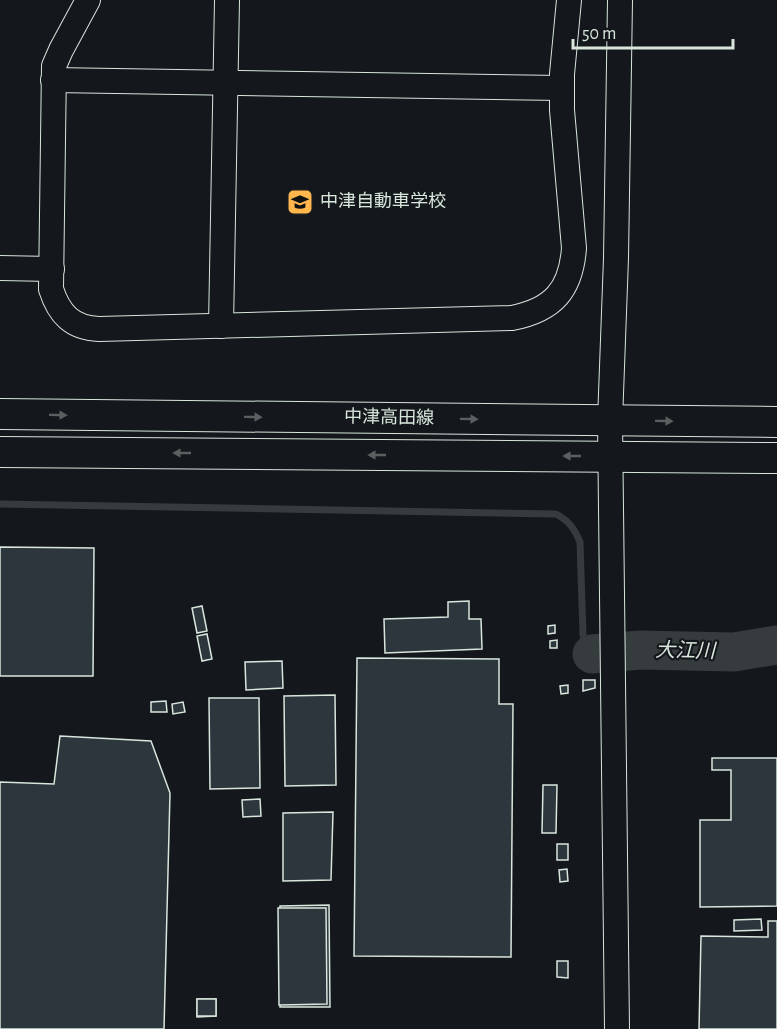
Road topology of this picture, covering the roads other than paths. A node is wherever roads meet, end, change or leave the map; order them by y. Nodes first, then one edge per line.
1 (88, 0) edge
2 (227, 0) edge
3 (569, 0) edge
4 (620, 0) edge
5 (53, 80) junction
6 (225, 83) junction
7 (562, 88) junction
8 (0, 268) edge
9 (52, 269) junction
10 (221, 326) junction
11 (0, 414) edge
12 (610, 421) junction
13 (777, 422) edge
14 (0, 452) edge
15 (610, 456) junction
16 (777, 458) edge
17 (616, 1029) edge

1 - 5 street
2 - 6 street
3 - 7 street
4 - 12 street
5 - 6 street
5 - 9 street
6 - 7 street
6 - 10 street
7 - 10 street
8 - 9 street
9 - 10 street
11 -> 12 main road, 中津高田線
12 -> 13 main road, 中津高田線
12 - 15 street
15 -> 14 main road, 中津高田線
15 - 16 main road, 中津高田線
15 - 17 street

